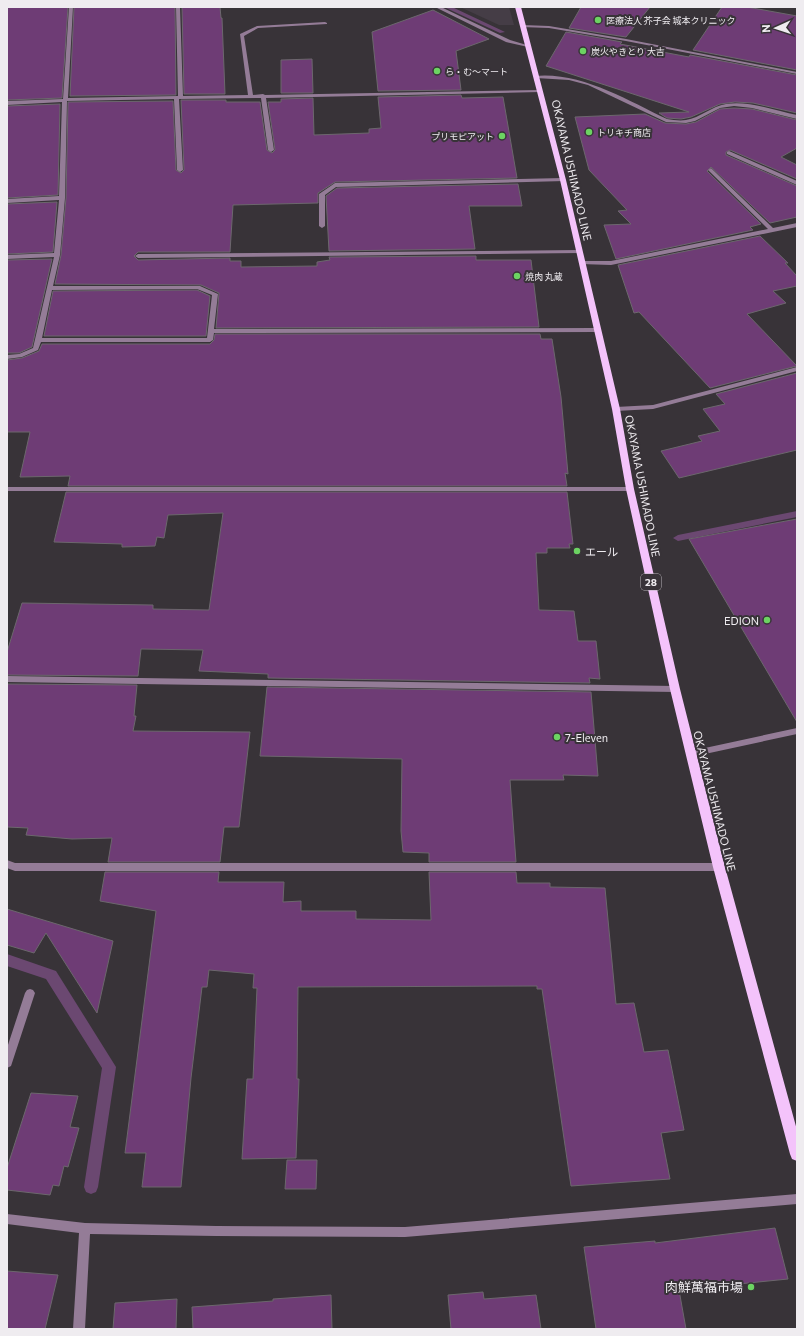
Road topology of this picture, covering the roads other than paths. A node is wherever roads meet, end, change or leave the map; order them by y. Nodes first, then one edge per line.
1 (71, 7) edge
2 (178, 7) edge
3 (437, 7) edge
4 (518, 7) edge
5 (325, 23) dead end
6 (523, 26) junction
7 (528, 46) junction
8 (797, 73) edge
9 (536, 77) junction
10 (540, 91) junction
11 (263, 95) junction
12 (251, 96) junction
13 (179, 97) junction
14 (65, 100) junction
15 (7, 103) edge
16 (797, 118) edge
17 (271, 150) dead end
18 (729, 153) dead end
19 (180, 170) dead end
20 (711, 170) dead end
21 (563, 180) junction
22 (797, 183) edge
23 (62, 198) junction
24 (7, 201) edge
25 (797, 225) edge
26 (322, 226) dead end
27 (772, 230) junction
28 (579, 252) junction
29 (57, 255) junction
30 (138, 256) dead end
31 (7, 257) edge
32 (582, 263) junction
33 (50, 288) junction
34 (597, 330) junction
35 (211, 331) junction
36 (39, 340) junction
37 (7, 356) edge
38 (797, 369) edge
39 (616, 409) junction
40 (7, 488) edge
41 (630, 489) junction
42 (7, 679) edge
43 (675, 689) junction
44 (797, 731) edge
45 (691, 754) junction
46 (7, 864) edge
47 (719, 867) junction
48 (30, 993) dead end
49 (7, 1063) edge
50 (797, 1154) edge
51 (797, 1199) edge
52 (7, 1219) edge
53 (85, 1228) junction
54 (79, 1329) edge

1 - 14 street
2 - 13 street
3 - 7 street
4 - 6 main road, OKAYAMA USHIMADO LINE / 28
5 - 12 street
6 - 7 main road, OKAYAMA USHIMADO LINE / 28
6 - 8 street
7 - 9 main road, OKAYAMA USHIMADO LINE / 28
9 - 10 main road, OKAYAMA USHIMADO LINE / 28
9 - 16 street
10 - 11 street
10 - 21 main road, OKAYAMA USHIMADO LINE / 28
11 - 12 street
11 - 17 street
12 - 13 street
13 - 14 street
13 - 19 street
14 - 15 street
14 - 23 street
18 - 22 street
20 - 27 street
21 - 26 street
21 - 28 main road, OKAYAMA USHIMADO LINE / 28
23 - 24 street
23 - 29 street
25 - 27 street
27 - 32 street
28 - 30 street
28 - 32 main road, OKAYAMA USHIMADO LINE / 28
29 - 31 street
29 - 33 street
32 - 34 main road, OKAYAMA USHIMADO LINE / 28
33 - 35 street
33 - 36 street
34 - 35 street
34 - 39 main road, OKAYAMA USHIMADO LINE / 28
35 - 36 street
36 - 37 street
38 - 39 street
39 - 41 main road, OKAYAMA USHIMADO LINE / 28
40 - 41 street
41 - 43 main road, OKAYAMA USHIMADO LINE / 28
42 - 43 street
43 - 45 main road, OKAYAMA USHIMADO LINE / 28
44 - 45 street
45 - 47 main road, OKAYAMA USHIMADO LINE / 28
46 - 47 street
47 - 50 main road, OKAYAMA USHIMADO LINE / 28
48 - 49 street
51 - 53 street
52 - 53 street
53 - 54 street

